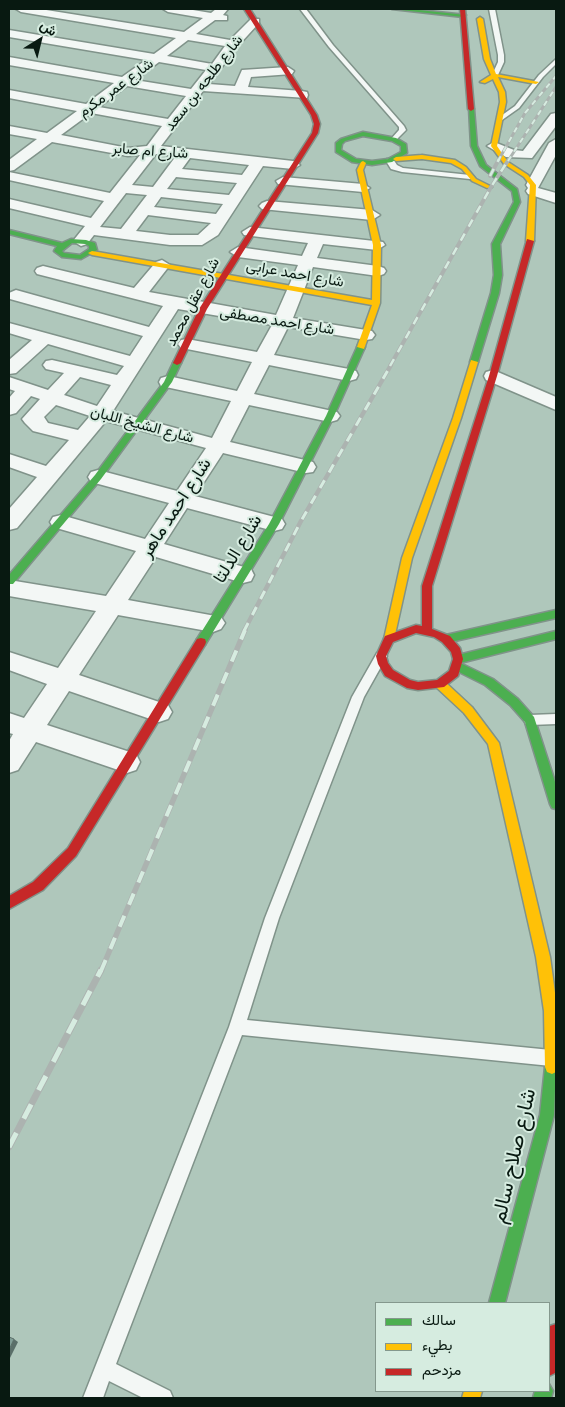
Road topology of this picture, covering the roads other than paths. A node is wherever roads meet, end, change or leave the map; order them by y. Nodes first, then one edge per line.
1 (21, 9) edge
2 (168, 9) edge
3 (247, 9) edge
4 (303, 9) edge
5 (395, 9) edge
6 (443, 9) edge
7 (478, 9) edge
8 (492, 9) edge
9 (420, 10) edge
10 (463, 11) edge
11 (218, 12) edge
12 (106, 13) dead end
13 (248, 19) junction
14 (94, 21) junction
15 (9, 33) edge
16 (187, 36) junction
17 (61, 42) junction
18 (234, 44) junction
19 (158, 58) junction
20 (556, 61) edge
21 (9, 62) edge
22 (24, 64) junction
23 (216, 68) junction
24 (288, 71) junction
25 (9, 74) edge
26 (495, 75) junction
27 (470, 79) junction
28 (126, 82) junction
29 (536, 82) junction
30 (198, 91) junction
31 (240, 91) junction
32 (9, 94) edge
33 (302, 96) junction
34 (471, 102) junction
35 (503, 102) junction
36 (88, 109) junction
37 (500, 118) junction
38 (171, 124) junction
39 (553, 127) edge
40 (9, 130) edge
41 (330, 134) junction
42 (48, 138) junction
43 (394, 139) junction
44 (556, 143) edge
45 (494, 146) junction
46 (405, 149) junction
47 (151, 151) junction
48 (186, 153) junction
49 (468, 153) junction
50 (97, 160) dead end
51 (393, 160) junction
52 (258, 161) junction
53 (363, 163) junction
54 (293, 165) junction
55 (9, 167) edge
56 (138, 167) junction
57 (172, 172) junction
58 (9, 176) edge
59 (363, 188) junction
60 (533, 188) junction
61 (239, 190) junction
62 (514, 190) junction
63 (157, 192) junction
64 (117, 193) junction
65 (275, 194) junction
66 (556, 198) edge
67 (9, 204) edge
68 (144, 210) junction
69 (372, 215) junction
70 (220, 219) junction
71 (88, 231) junction
72 (9, 232) edge
73 (250, 232) junction
74 (126, 234) junction
75 (500, 234) junction
76 (317, 240) junction
77 (377, 245) junction
78 (530, 245) junction
79 (62, 250) junction
80 (238, 252) junction
81 (92, 253) junction
82 (516, 260) junction
83 (308, 262) junction
84 (162, 265) junction
85 (496, 269) junction
86 (43, 271) junction
87 (378, 271) junction
88 (223, 276) junction
89 (298, 289) junction
90 (138, 295) junction
91 (12, 299) edge
92 (173, 303) junction
93 (376, 303) junction
94 (203, 309) junction
95 (282, 322) junction
96 (9, 328) edge
97 (154, 334) junction
98 (366, 335) junction
99 (43, 339) junction
100 (187, 344) junction
101 (264, 359) junction
102 (135, 363) junction
103 (52, 365) dead end
104 (9, 369) edge
105 (76, 371) junction
106 (349, 375) junction
107 (493, 376) junction
108 (9, 382) edge
109 (123, 382) junction
110 (168, 382) junction
111 (27, 389) junction
112 (51, 397) junction
113 (244, 398) junction
114 (556, 404) edge
115 (9, 409) edge
116 (101, 415) junction
117 (330, 416) junction
118 (136, 425) junction
119 (83, 437) junction
120 (218, 445) junction
121 (9, 460) edge
122 (306, 466) junction
123 (51, 475) junction
124 (98, 477) junction
125 (9, 494) edge
126 (181, 500) junction
127 (29, 501) junction
128 (61, 522) junction
129 (9, 524) edge
130 (274, 524) junction
131 (150, 548) junction
132 (243, 575) junction
133 (9, 581) edge
134 (9, 588) edge
135 (113, 604) junction
136 (556, 614) edge
137 (213, 623) junction
138 (427, 630) junction
139 (556, 635) edge
140 (389, 639) junction
141 (446, 639) junction
142 (381, 656) junction
143 (9, 661) edge
144 (458, 662) junction
145 (64, 680) junction
146 (440, 684) junction
147 (159, 712) junction
148 (556, 719) edge
149 (530, 720) junction
150 (19, 727) edge
151 (9, 762) edge
152 (127, 762) junction
153 (556, 804) edge
154 (12, 900) edge
155 (237, 1027) junction
156 (553, 1058) junction
157 (497, 1302) edge
158 (556, 1332) edge
159 (550, 1362) edge
160 (105, 1369) junction
161 (93, 1398) edge
162 (162, 1398) edge

1 - 14 street
2 - 11 street
3 - 13 main road
4 - 43 lane
5 - 9 main road
6 - 10 main road
7 - 26 main road
8 - 26 lane
9 - 10 main road
10 - 27 main road
11 - 13 street
11 - 16 street, شارع عمر مكرم
12 - 14 street
13 - 18 street, شارع طلحه بن سعد
13 - 24 main road
14 - 16 street
14 - 17 street
15 - 17 street
16 - 18 street
16 - 19 street, شارع عمر مكرم
17 - 19 street
17 - 22 street
18 - 23 street, شارع طلحه بن سعد
19 - 23 street
19 - 28 street, شارع عمر مكرم
20 - 29 lane
21 - 22 street
22 - 25 street
22 - 28 street
23 - 30 street, شارع طلحه بن سعد
24 - 31 street
24 - 33 main road
26 - 27 main road
26 - 29 main road
26 - 35 main road
27 - 34 main road
28 - 30 street
28 - 36 street, شارع عمر مكرم
29 - 37 lane
30 - 31 street
30 - 38 street, شارع طلحه بن سعد
31 - 33 street
32 - 36 street
33 - 41 main road
34 - 35 main road
34 - 49 main road
35 - 37 main road
36 - 38 street
36 - 42 street, شارع عمر مكرم
37 - 45 main road
38 - 47 street, شارع طلحه بن سعد
39 - 45 street
40 - 42 street, شارع ام صابر
41 - 43 main road
41 - 53 main road
41 - 54 main road, شارع عقل محمد
42 - 47 street, شارع ام صابر
42 - 55 street, شارع عمر مكرم
43 - 46 main road
44 - 60 street
45 - 60 main road
46 - 49 main road
46 - 51 main road
47 - 48 street, شارع ام صابر
47 - 56 street, شارع طلحه بن سعد
48 - 52 street, شارع ام صابر
48 - 57 street
49 - 62 main road
50 - 56 street
51 - 53 main road
51 - 62 main road
52 - 54 street, شارع ام صابر
52 - 61 street
53 - 59 main road, شارع الدلتا
54 - 65 main road, شارع عقل محمد
56 - 64 street, شارع طلحه بن سعد
57 - 61 street
57 - 63 street
58 - 64 street
59 - 65 street
59 - 69 main road, شارع الدلتا
60 - 66 street
60 - 78 main road
61 - 63 street
61 - 65 street
61 - 70 street
62 - 75 main road
63 - 64 street
63 - 68 street
64 - 71 street, شارع طلحه بن سعد
65 - 69 street
65 - 73 main road, شارع عقل محمد
67 - 71 street
68 - 70 street
68 - 74 street
69 - 77 main road, شارع الدلتا
70 - 74 street
71 - 74 street
71 - 79 main road
71 - 81 main road
72 - 79 main road
73 - 76 street
73 - 80 main road, شارع عقل محمد
75 - 78 main road
75 - 85 main road
76 - 77 street
76 - 83 street, شارع احمد ماهر
77 - 87 main road, شارع الدلتا
78 - 82 main road
79 - 81 main road, شارع احمد عرابى
79 - 86 street
80 - 83 street
80 - 88 main road, شارع عقل محمد
81 - 84 main road, شارع احمد عرابى
82 - 85 main road
82 - 107 main road
83 - 87 street
83 - 89 street, شارع احمد ماهر
84 - 88 main road, شارع احمد عرابى
84 - 90 street
85 - 140 main road
86 - 90 street, شارع احمد مصطفى
86 - 91 street
87 - 93 main road, شارع الدلتا
88 - 89 main road, شارع احمد عرابى
88 - 94 main road, شارع عقل محمد
89 - 93 main road, شارع احمد عرابى
89 - 95 street, شارع احمد ماهر
90 - 92 street, شارع احمد مصطفى
91 - 97 street
92 - 94 street, شارع احمد مصطفى
92 - 97 street
93 - 98 main road, شارع الدلتا
94 - 95 street, شارع احمد مصطفى
94 - 100 main road, شارع عقل محمد
95 - 98 street, شارع احمد مصطفى
95 - 101 street, شارع احمد ماهر
96 - 99 street
97 - 102 street
98 - 106 main road, شارع الدلتا
99 - 102 street
99 - 104 street
100 - 101 street
100 - 110 main road, شارع عقل محمد
101 - 106 street
101 - 113 street, شارع احمد ماهر
102 - 109 street
103 - 105 street
105 - 109 street
105 - 112 street
106 - 117 main road, شارع الدلتا
107 - 114 street
107 - 138 main road
108 - 111 street, شارع الشيخ اللبان
109 - 116 street
110 - 113 street
110 - 118 main road, شارع عقل محمد
111 - 112 street, شارع الشيخ اللبان
111 - 115 street
112 - 116 street, شارع الشيخ اللبان
112 - 119 street
113 - 117 street
113 - 120 street, شارع احمد ماهر
116 - 118 street, شارع الشيخ اللبان
116 - 119 street
117 - 122 main road, شارع الدلتا
118 - 120 street, شارع الشيخ اللبان
118 - 124 main road, شارع عقل محمد
119 - 123 street
120 - 122 street, شارع الشيخ اللبان
120 - 126 street, شارع احمد ماهر
121 - 123 street
122 - 130 main road, شارع الدلتا
123 - 127 street
124 - 126 street
124 - 128 main road, شارع عقل محمد
125 - 127 street
126 - 130 street
126 - 131 street, شارع احمد ماهر
127 - 129 street
128 - 131 street
128 - 133 main road, شارع عقل محمد
130 - 132 main road, شارع الدلتا
131 - 132 street
131 - 135 street, شارع احمد ماهر
132 - 137 main road, شارع الدلتا
134 - 135 street
135 - 137 street
135 - 145 street, شارع احمد ماهر
136 - 141 main road
137 - 147 main road, شارع الدلتا
138 - 140 main road
138 - 141 main road
139 - 144 main road
140 - 142 main road
141 - 144 main road
142 - 146 main road
142 - 155 lane
143 - 145 street
144 - 146 main road
144 - 149 main road
145 - 147 street
145 - 150 street, شارع احمد ماهر
146 - 156 main road, شارع صلاح سالم
147 - 152 main road, شارع الدلتا
148 - 149 lane
149 - 153 main road
150 - 151 street, شارع احمد ماهر
150 - 152 street
152 - 154 main road, شارع الدلتا
155 - 156 lane
155 - 160 lane
156 - 157 main road, شارع صلاح سالم
158 - 159 main road
160 - 161 lane
160 - 162 lane

